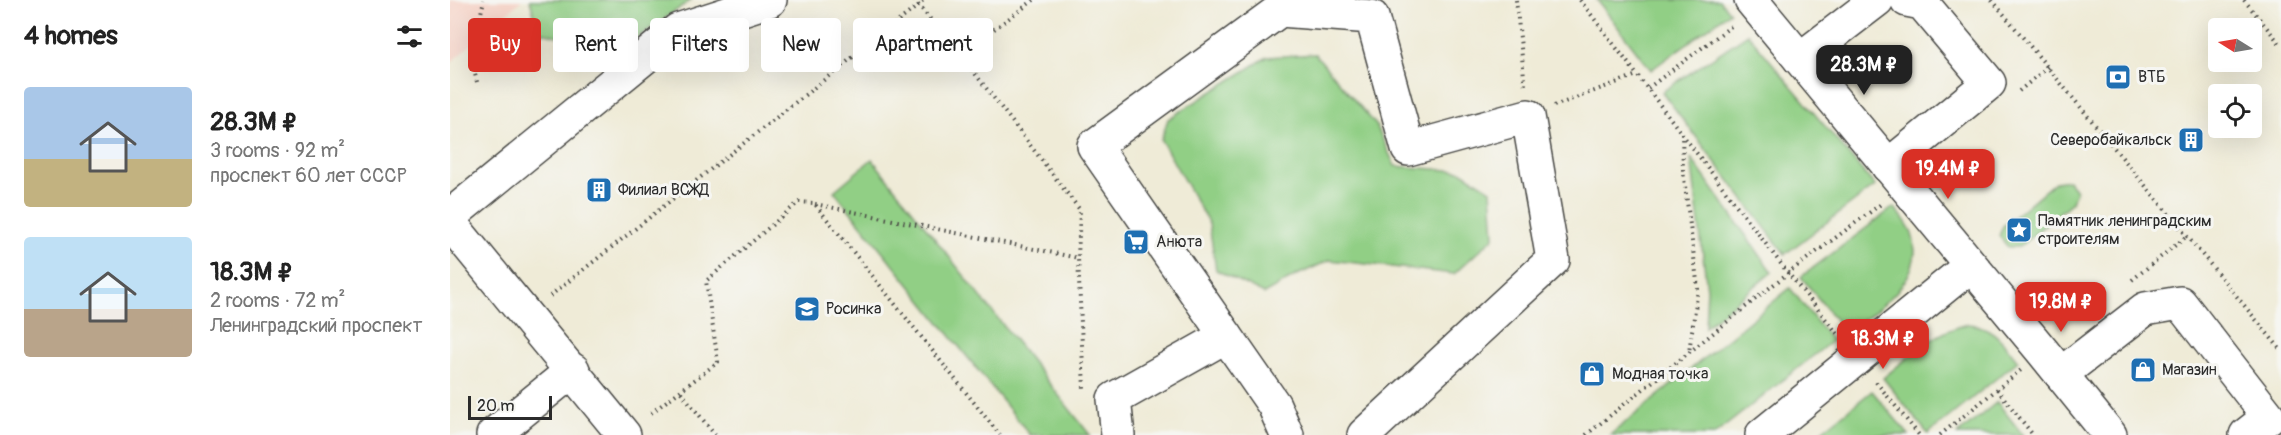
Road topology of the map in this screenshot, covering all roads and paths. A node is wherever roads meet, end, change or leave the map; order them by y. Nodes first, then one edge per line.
1 (484, 0) edge
2 (770, 0) edge
3 (915, 0) edge
4 (923, 0) edge
5 (1034, 0) edge
6 (1516, 0) edge
7 (1580, 0) edge
8 (1876, 0) edge
9 (1907, 0) edge
10 (1992, 0) edge
11 (2244, 0) edge
12 (919, 5) junction
13 (1743, 12) edge
14 (930, 18) edge
15 (993, 30) edge
16 (2281, 45) edge
17 (1800, 59) junction
18 (974, 72) edge
19 (1637, 75) junction
20 (477, 82) dead end
21 (1648, 88) junction
22 (1528, 116) junction
23 (1682, 133) junction
24 (1896, 176) junction
25 (814, 203) junction
26 (450, 216) edge
27 (450, 223) edge
28 (1078, 258) junction
29 (1970, 266) junction
30 (1788, 273) junction
31 (525, 315) junction
32 (1226, 336) junction
33 (2281, 350) edge
34 (1689, 352) junction
35 (1857, 358) junction
36 (2052, 363) junction
37 (573, 370) junction
38 (1997, 389) junction
39 (681, 392) junction
40 (1084, 400) dead end
41 (651, 413) dead end
42 (493, 435) edge
43 (624, 435) edge
44 (715, 435) edge
45 (999, 435) edge
46 (1118, 435) edge
47 (1287, 435) edge
48 (1364, 435) edge
49 (1586, 435) edge
50 (1762, 435) edge
51 (1919, 435) edge
52 (1940, 435) edge
53 (2033, 435) edge
54 (2110, 435) edge
55 (2246, 435) edge

1 - 20 path
2 - 26 street
3 - 12 path
4 - 12 path
5 - 15 path
6 - 22 path
7 - 19 path
8 - 17 street
9 - 24 street
10 - 33 path
11 - 16 path
12 - 14 path
12 - 31 path
13 - 17 street
13 - 21 path
17 - 24 street
18 - 28 path
19 - 21 path
19 - 22 path
21 - 23 path
22 - 32 street
22 - 48 street
23 - 30 path
23 - 34 path
24 - 29 street
24 - 30 path
25 - 28 path
25 - 39 path
25 - 45 path
27 - 31 street
28 - 40 path
29 - 35 street
29 - 36 street
30 - 34 path
30 - 35 path
31 - 37 street
32 - 46 street
32 - 47 street
34 - 49 path
35 - 50 street
35 - 51 path
36 - 38 path
36 - 54 street
36 - 55 street
37 - 42 street
37 - 43 street
38 - 52 path
38 - 53 path
39 - 41 path
39 - 44 path

